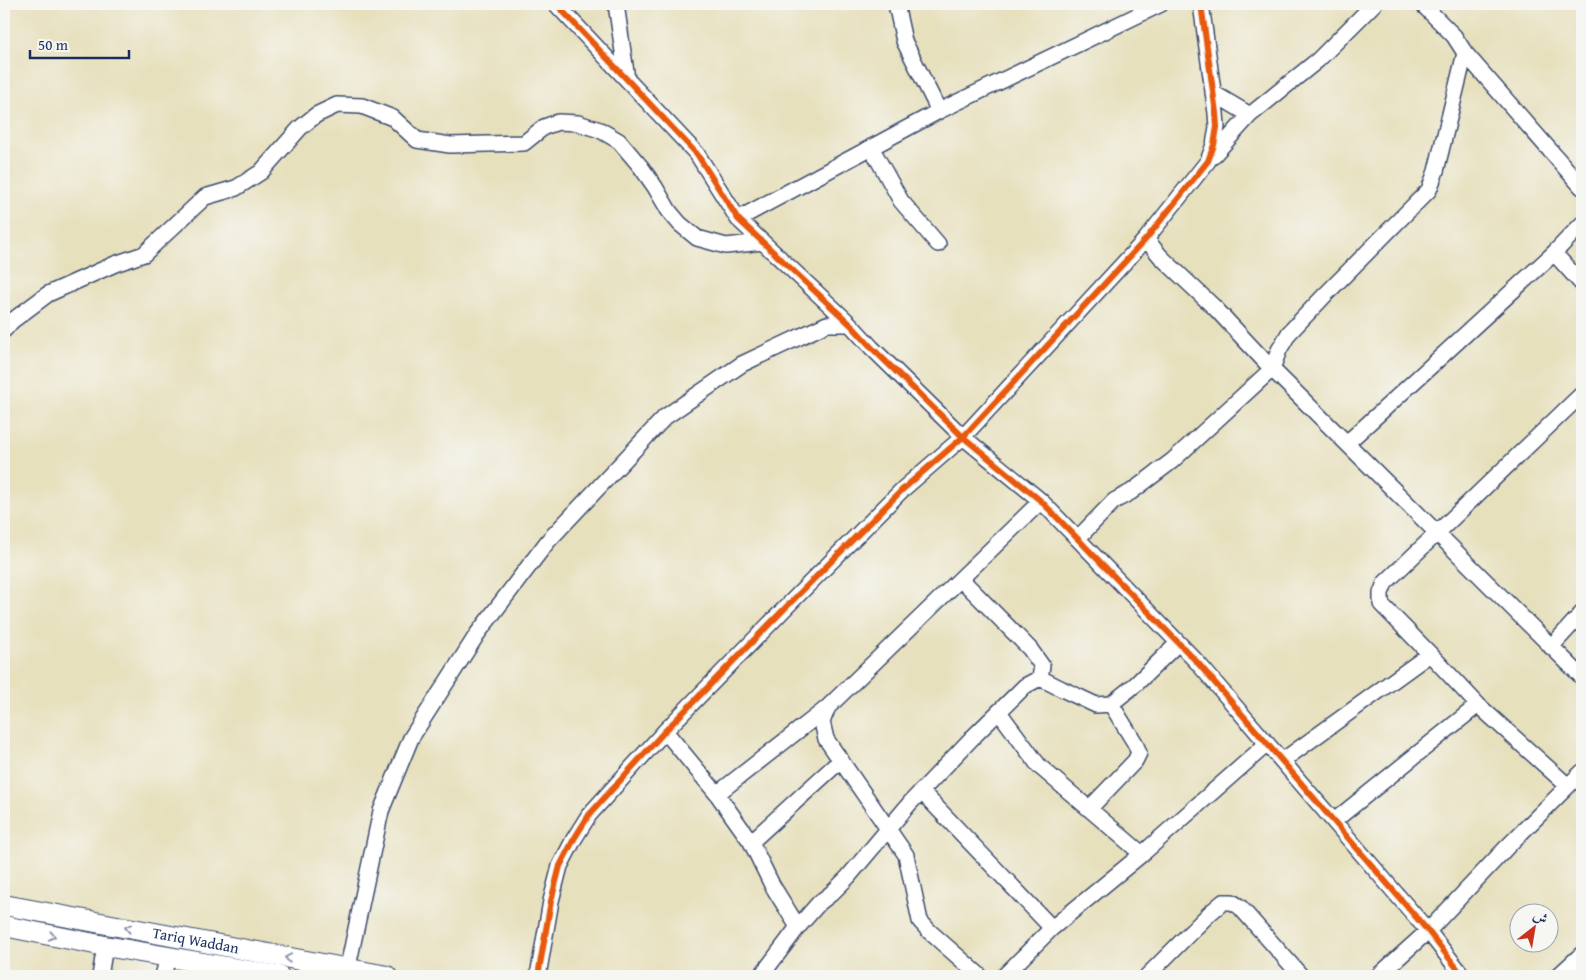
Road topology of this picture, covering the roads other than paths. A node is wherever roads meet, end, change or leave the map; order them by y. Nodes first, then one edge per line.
1 (556, 4) edge
2 (616, 4) edge
3 (896, 4) edge
4 (1161, 4) edge
5 (1201, 4) edge
6 (1374, 4) edge
7 (1422, 4) edge
8 (1465, 53) junction
9 (626, 79) junction
10 (1214, 93) junction
11 (939, 111) junction
12 (1250, 115) junction
13 (871, 148) junction
14 (1208, 161) junction
15 (1582, 187) edge
16 (738, 219) junction
17 (1582, 224) edge
18 (1146, 239) junction
19 (762, 242) junction
20 (938, 244) dead end
21 (1554, 253) junction
22 (1582, 284) edge
23 (850, 324) junction
24 (4, 330) edge
25 (1272, 369) junction
26 (1582, 394) edge
27 (963, 437) junction
28 (1347, 443) junction
29 (1041, 501) junction
30 (1437, 534) junction
31 (1078, 538) junction
32 (960, 579) junction
33 (1582, 614) edge
34 (1178, 643) junction
35 (1550, 646) junction
36 (1430, 654) junction
37 (1582, 677) edge
38 (1040, 678) junction
39 (1111, 704) junction
40 (1478, 705) junction
41 (828, 707) junction
42 (999, 712) junction
43 (665, 731) junction
44 (1267, 744) junction
45 (841, 760) junction
46 (1282, 761) junction
47 (1582, 772) edge
48 (1568, 786) junction
49 (921, 791) junction
50 (717, 794) junction
51 (1089, 809) junction
52 (1334, 821) junction
53 (888, 829) junction
54 (751, 842) junction
55 (1142, 854) junction
56 (4, 905) edge
57 (4, 926) edge
58 (798, 927) junction
59 (1052, 928) junction
60 (1428, 931) junction
61 (105, 946) junction
62 (1582, 954) edge
63 (166, 967) edge
64 (346, 972) edge
65 (100, 976) edge
66 (279, 976) edge
67 (387, 976) edge
68 (538, 976) edge
69 (761, 976) edge
70 (980, 976) edge
71 (1004, 976) edge
72 (1147, 976) edge
73 (1301, 976) edge
74 (1378, 976) edge
75 (1464, 976) edge
76 (1558, 976) edge

1 - 9 street
2 - 9 street
3 - 11 street
4 - 11 street
5 - 10 street
6 - 12 street
7 - 8 street
8 - 15 street
8 - 25 street
9 - 16 street
10 - 12 street
10 - 14 street
11 - 13 street
12 - 14 street
13 - 16 street
13 - 20 street
14 - 18 street
16 - 19 street
17 - 21 street
18 - 25 street
18 - 27 street
19 - 23 street
19 - 24 street
21 - 22 street
21 - 28 street
23 - 27 street
23 - 64 street
25 - 28 street
25 - 31 street
26 - 30 street
27 - 29 street
27 - 43 street
28 - 30 street
29 - 31 street
29 - 32 street
30 - 35 street
30 - 36 street
31 - 34 street
32 - 38 street
32 - 41 street
33 - 35 street
34 - 39 street
34 - 44 street
35 - 37 street
36 - 40 street
36 - 46 street
38 - 39 street
38 - 42 street
39 - 51 street
40 - 48 street
40 - 52 street
41 - 45 street
41 - 50 street
42 - 49 street
42 - 51 street
43 - 50 street
43 - 68 street
44 - 46 street
44 - 55 street
45 - 53 street
45 - 54 street
46 - 52 street
47 - 48 street
48 - 60 street
49 - 53 street
49 - 59 street
50 - 54 street
51 - 55 street
52 - 60 street
53 - 58 street
53 - 70 street
54 - 58 street
55 - 59 street
64 -> 56 main road, Tariq Waddan
57 -> 61 main road, Tariq Waddan
58 - 69 street
59 - 71 street
60 - 74 street
60 - 75 street
61 - 63 main road, Tariq Waddan
61 - 65 street
62 - 76 street
63 - 66 main road, Tariq Waddan
64 - 67 main road, Tariq Waddan
72 - 73 street

